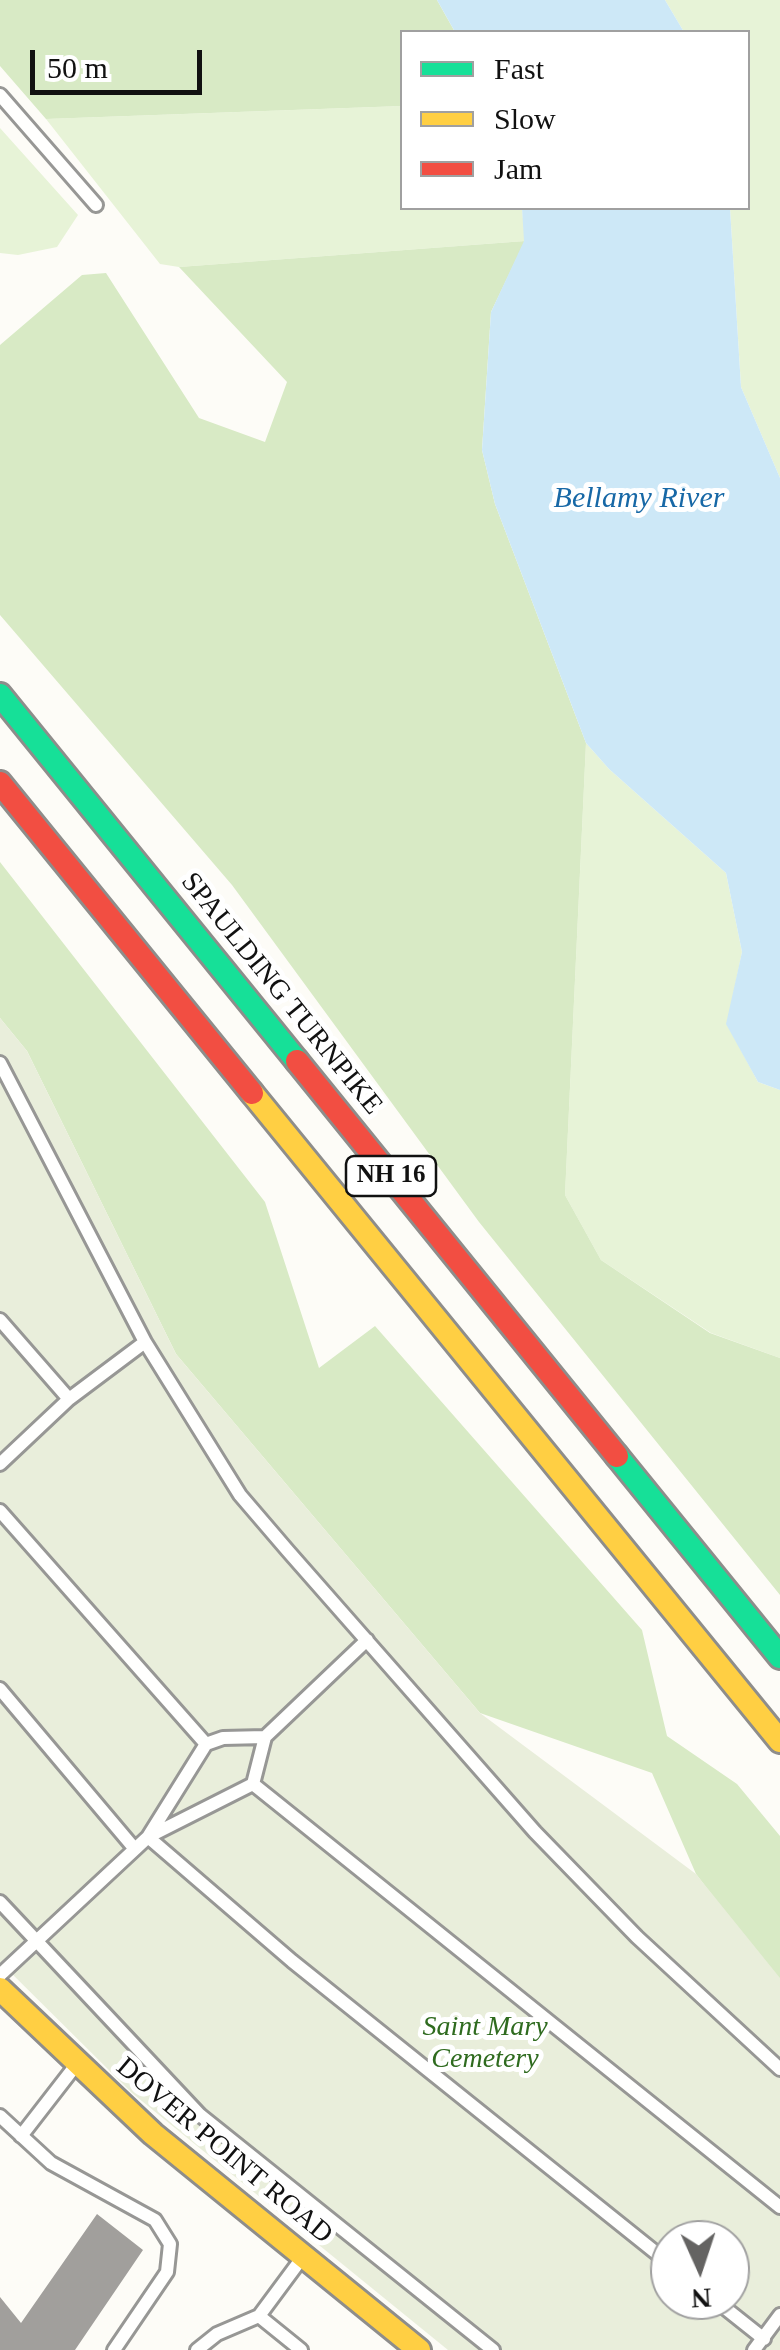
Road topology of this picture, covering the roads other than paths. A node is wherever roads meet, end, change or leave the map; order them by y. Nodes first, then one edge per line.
1 (0, 95) edge
2 (96, 205) dead end
3 (0, 695) edge
4 (0, 784) edge
5 (0, 1063) edge
6 (0, 1320) edge
7 (144, 1342) junction
8 (69, 1399) junction
9 (0, 1464) edge
10 (0, 1511) edge
11 (368, 1640) junction
12 (780, 1658) edge
13 (0, 1690) edge
14 (265, 1737) junction
15 (780, 1740) edge
16 (206, 1744) junction
17 (253, 1784) junction
18 (148, 1836) junction
19 (134, 1848) junction
20 (0, 1902) edge
21 (34, 1940) junction
22 (0, 1975) edge
23 (0, 1989) edge
24 (76, 2065) junction
25 (780, 2069) edge
26 (0, 2116) edge
27 (21, 2136) junction
28 (780, 2206) edge
29 (650, 2248) edge
30 (302, 2257) junction
31 (780, 2315) edge
32 (258, 2316) junction
33 (740, 2320) edge
34 (780, 2334) edge
35 (764, 2339) junction
36 (114, 2350) edge
37 (198, 2350) edge
38 (301, 2350) edge
39 (419, 2350) edge
40 (493, 2350) edge
41 (754, 2350) edge

1 - 2 lane
3 - 12 main road, SPAULDING TURNPIKE / NH 16
4 - 15 main road, NH 16
5 - 7 lane
6 - 8 lane
7 - 8 lane
7 - 11 lane
8 - 9 lane
10 - 16 lane
11 - 14 lane
11 - 25 lane
13 - 19 lane
14 - 16 lane
14 - 17 lane
16 - 18 lane
17 - 18 lane
17 - 28 lane
18 - 19 lane
18 - 29 lane
19 - 21 lane
20 - 21 lane
21 - 22 lane
21 - 40 lane
23 - 24 main road, DOVER POINT ROAD
24 - 27 lane
24 - 30 main road, DOVER POINT ROAD
26 - 27 lane
27 - 36 lane
30 - 32 lane
30 - 39 main road, DOVER POINT ROAD
31 - 35 lane
32 - 37 lane
32 - 38 lane
33 - 35 lane
34 - 35 lane
35 - 41 lane

